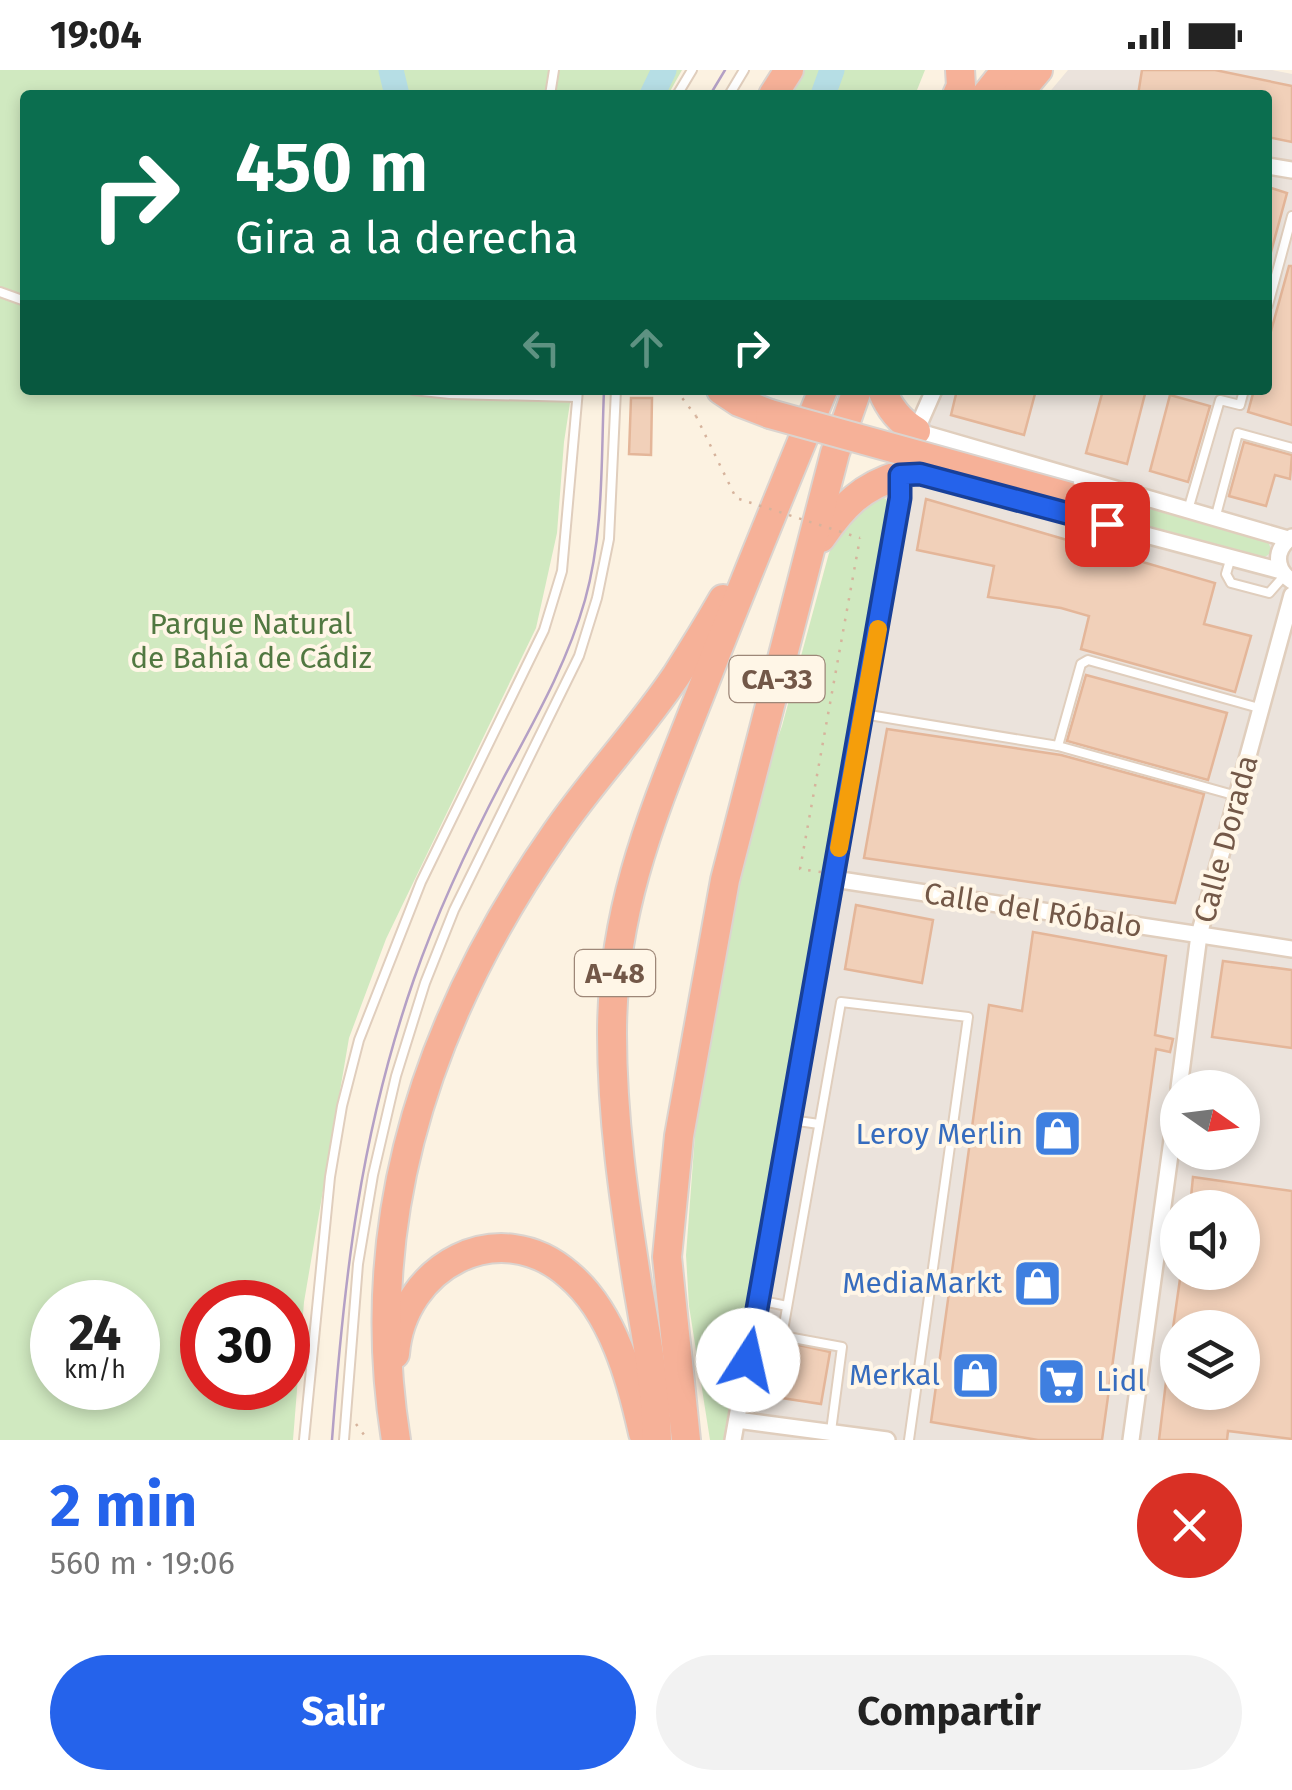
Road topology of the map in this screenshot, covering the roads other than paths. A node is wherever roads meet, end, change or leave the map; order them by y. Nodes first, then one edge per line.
1 (1006, 70) edge
2 (1038, 70) edge
3 (990, 90) edge
4 (1021, 90) edge
5 (1292, 216) edge
6 (1272, 290) edge
7 (577, 395) edge
8 (616, 395) edge
9 (728, 395) edge
10 (821, 395) edge
11 (855, 395) edge
12 (884, 395) edge
13 (932, 395) edge
14 (1243, 395) edge
15 (916, 431) junction
16 (1292, 448) edge
17 (900, 475) junction
18 (1070, 497) junction
19 (1152, 501) junction
20 (1188, 511) junction
21 (1215, 518) junction
22 (765, 528) junction
23 (1144, 534) junction
24 (1290, 538) edge
25 (809, 556) junction
26 (1231, 557) junction
27 (1286, 576) edge
28 (1292, 595) edge
29 (1261, 708) junction
30 (863, 714) junction
31 (1058, 746) junction
32 (1237, 796) junction
33 (835, 876) junction
34 (1200, 935) junction
35 (1292, 949) edge
36 (1181, 1070) edge
37 (791, 1120) junction
38 (819, 1124) junction
39 (679, 1136) junction
40 (1168, 1170) edge
41 (758, 1300) junction
42 (787, 1306) junction
43 (737, 1420) junction
44 (394, 1422) edge
45 (831, 1432) junction
46 (304, 1440) edge
47 (344, 1440) edge
48 (643, 1440) edge
49 (657, 1440) edge
50 (686, 1440) edge
51 (701, 1440) edge
52 (734, 1440) edge
53 (887, 1440) edge
54 (909, 1440) edge
55 (1130, 1440) edge

1 - 3 highway
2 - 4 highway
5 - 6 lane
7 - 46 lane
8 - 47 lane
9 - 18 highway, bridge
10 - 22 highway
11 - 25 highway, CA-33
12 - 15 highway
13 - 15 street
14 - 20 lane
15 - 19 street
16 - 21 lane
17 - 23 street
17 - 25 highway
17 - 30 street
18 - 19 street
18 - 23 street
19 - 20 street
20 - 21 street
21 - 24 street
22 - 44 highway
22 - 49 highway, A-48
23 - 26 street
24 - 27 street
25 - 39 highway, CA-33
26 - 27 street
26 - 27 lane
28 - 29 street, Calle Dorada
29 - 31 lane
29 - 32 street, Calle Dorada
30 - 31 lane
30 - 33 street
31 - 32 lane
32 - 34 street, Calle Dorada
33 - 34 street, Calle del Róbalo
33 - 37 street
34 - 35 street, Calle del Róbalo
34 - 36 street, Calle Dorada
37 - 38 lane
37 - 41 street
38 - 42 lane
38 - 54 lane
39 - 50 highway
39 - 51 highway
40 - 55 street
41 - 42 lane
41 - 43 street
42 - 45 lane
43 - 45 street
43 - 52 street
44 - 48 highway
45 - 53 street

